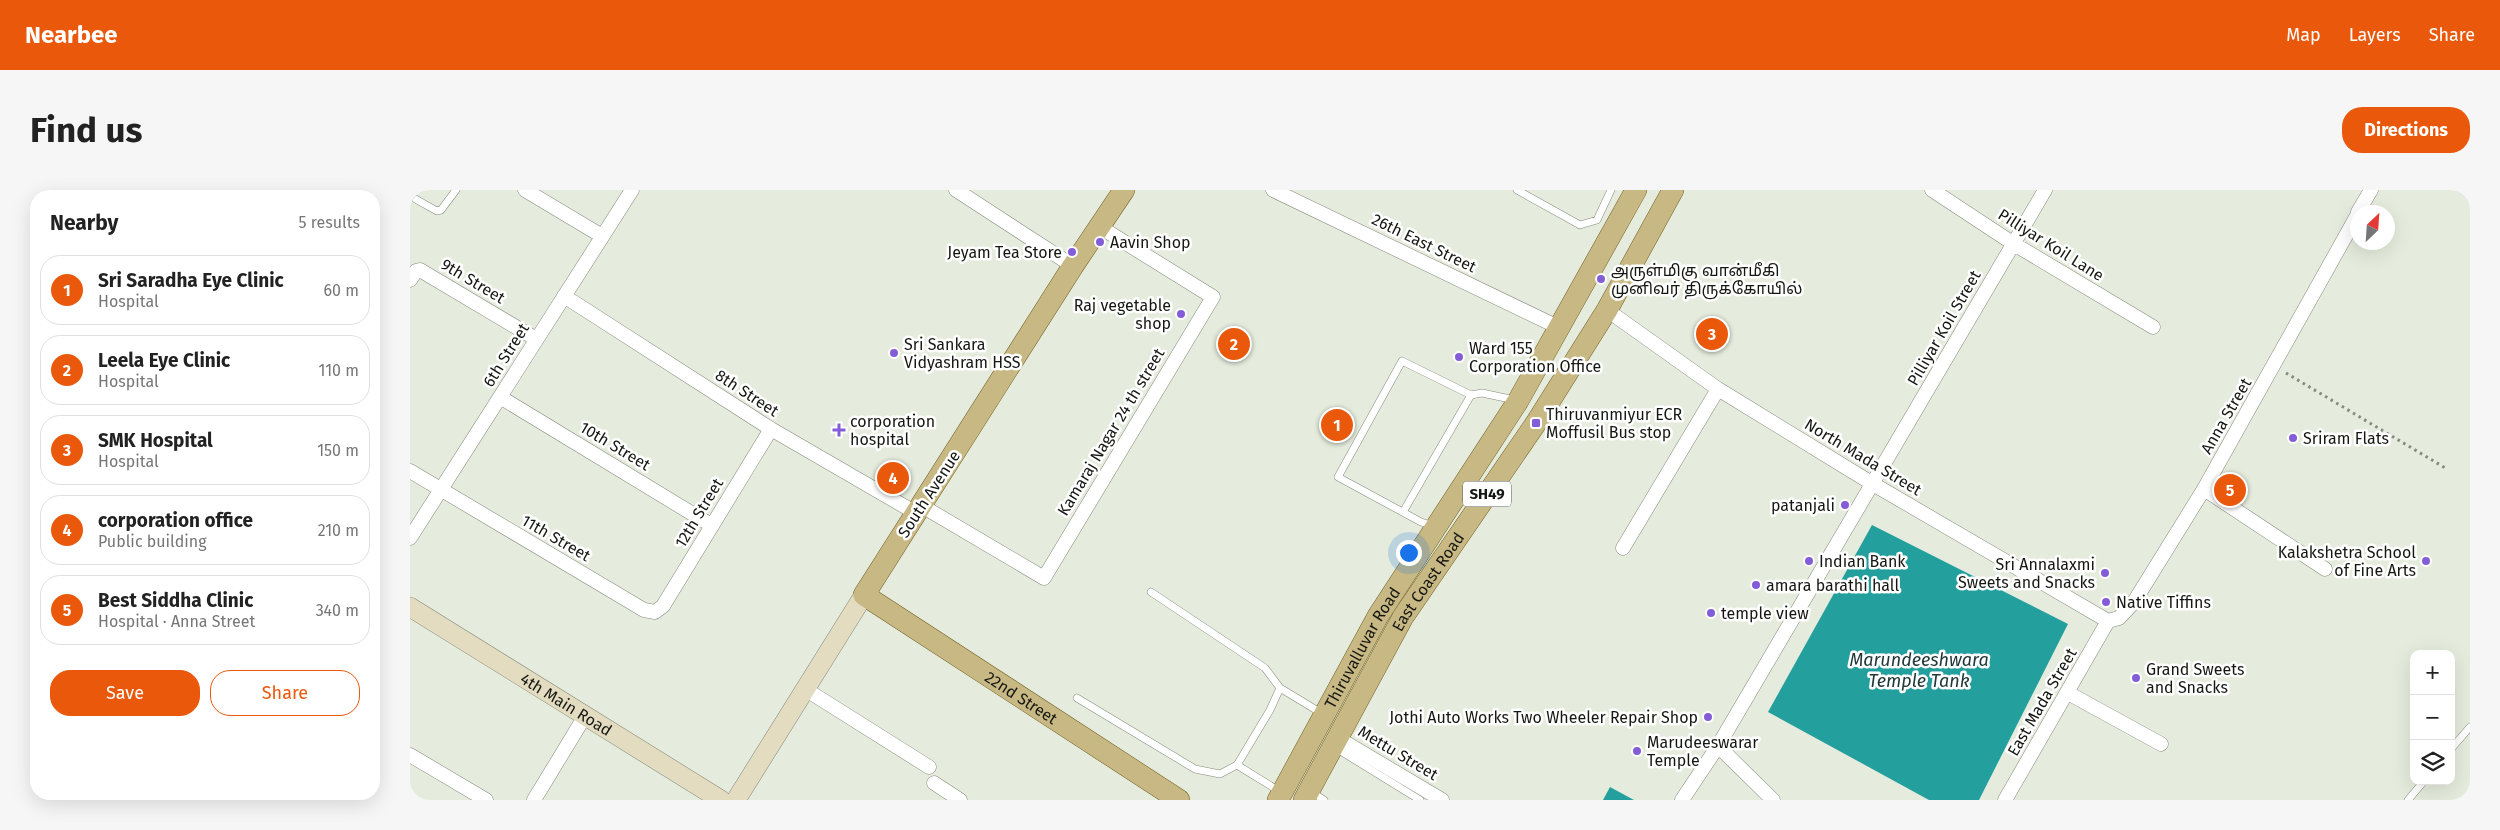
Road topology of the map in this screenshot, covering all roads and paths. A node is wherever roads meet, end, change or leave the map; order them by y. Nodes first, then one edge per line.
1 (456, 190) edge
2 (525, 190) edge
3 (632, 190) edge
4 (956, 190) edge
5 (1124, 190) edge
6 (1273, 190) edge
7 (1517, 190) edge
8 (1611, 190) edge
9 (1636, 190) edge
10 (1673, 190) edge
11 (1932, 190) edge
12 (2045, 190) edge
13 (2371, 190) edge
14 (410, 196) edge
15 (2363, 205) edge
16 (1100, 227) junction
17 (2350, 228) edge
18 (602, 236) junction
19 (2014, 244) junction
20 (1073, 266) junction
21 (414, 275) edge
22 (564, 296) junction
23 (1607, 310) junction
24 (2153, 327) dead end
25 (1560, 328) junction
26 (536, 339) junction
27 (2274, 366) junction
28 (1718, 389) junction
29 (1471, 395) junction
30 (500, 397) junction
31 (1518, 401) junction
32 (771, 429) junction
33 (2447, 469) dead end
34 (410, 471) edge
35 (1873, 484) junction
36 (2204, 489) junction
37 (441, 490) junction
38 (919, 510) junction
39 (1403, 512) junction
40 (711, 525) junction
41 (1437, 527) junction
42 (410, 538) edge
43 (1623, 548) dead end
44 (2326, 569) dead end
45 (1151, 592) dead end
46 (864, 595) junction
47 (410, 608) edge
48 (655, 612) joint
49 (2108, 622) junction
50 (1280, 688) junction
51 (805, 689) junction
52 (2068, 693) junction
53 (1077, 698) dead end
54 (1323, 714) junction
55 (585, 716) junction
56 (2470, 727) edge
57 (1334, 741) junction
58 (2162, 744) dead end
59 (2455, 744) edge
60 (1718, 746) junction
61 (410, 755) edge
62 (1296, 764) junction
63 (1237, 765) junction
64 (929, 766) dead end
65 (934, 783) dead end
66 (2421, 785) edge
67 (1313, 792) edge
68 (1280, 796) edge
69 (486, 800) edge
70 (534, 800) edge
71 (721, 800) edge
72 (736, 800) edge
73 (960, 800) edge
74 (1179, 800) edge
75 (1420, 800) edge
76 (1442, 800) edge
77 (1682, 800) edge
78 (1773, 800) edge
79 (2005, 800) edge
80 (2408, 800) edge

1 - 14 lane
2 - 18 street
3 - 18 street, 6th Street
4 - 20 street
5 - 16 main road, South Avenue
6 - 25 street, 26th East Street
7 - 8 lane
9 - 25 main road, Thiruvalluvar Road / SH49
10 - 23 main road, East Coast Road / SH49
11 - 19 street, Pilliyar Koil Lane
12 - 19 street, Pilliyar Koil Street
13 - 15 street, Anna Street
16 - 20 main road, South Avenue
16 - 38 street, Kamaraj Nagar 24 th street
17 - 27 street, Anna Street
18 - 22 street, 6th Street
19 - 24 street, Pilliyar Koil Lane
19 - 35 street, Pilliyar Koil Street
20 - 38 main road, South Avenue
21 - 26 street, 9th Street
22 - 26 street, 6th Street
22 - 32 street, 8th Street
23 - 28 street, North Mada Street
23 - 57 main road, East Coast Road / SH49
25 - 31 main road, Thiruvalluvar Road / SH49
26 - 30 street, 6th Street
27 - 33 path
27 - 36 street, Anna Street
28 - 35 street, North Mada Street
28 - 43 street
29 - 31 lane
29 - 39 lane
29 - 39 lane
30 - 37 street, 6th Street
30 - 40 street, 10th Street
31 - 41 main road, Thiruvalluvar Road / SH49
32 - 38 street, 8th Street
32 - 40 street, 12th Street
34 - 37 street, 11th Street
35 - 49 street, North Mada Street
35 - 60 street, Pilliyar Koil Street
36 - 44 street
36 - 49 street, Anna Street
37 - 42 street, 6th Street
37 - 48 street, 11th Street
38 - 46 main road, South Avenue
39 - 41 lane
40 - 48 street, 12th Street
41 - 54 main road, Thiruvalluvar Road / SH49
45 - 50 lane
46 - 51 main road, South Avenue
46 - 74 main road, 22nd Street
47 - 55 main road, 4th Main Road
49 - 52 street, East Mada Street
50 - 54 lane
50 - 63 lane
51 - 64 street
51 - 72 main road, South Avenue
52 - 58 street
52 - 79 street, East Mada Street
53 - 63 lane
54 - 62 main road, Thiruvalluvar Road / SH49
55 - 70 street
55 - 71 main road, 4th Main Road
56 - 59 lane
57 - 67 main road, East Coast Road / SH49
57 - 75 lane
57 - 76 street, Mettu Street
60 - 77 street, Pilliyar Koil Street
60 - 78 street
61 - 69 street
62 - 67 main road
62 - 68 main road, Thiruvalluvar Road / SH49
63 - 68 lane
65 - 73 street
66 - 80 lane

